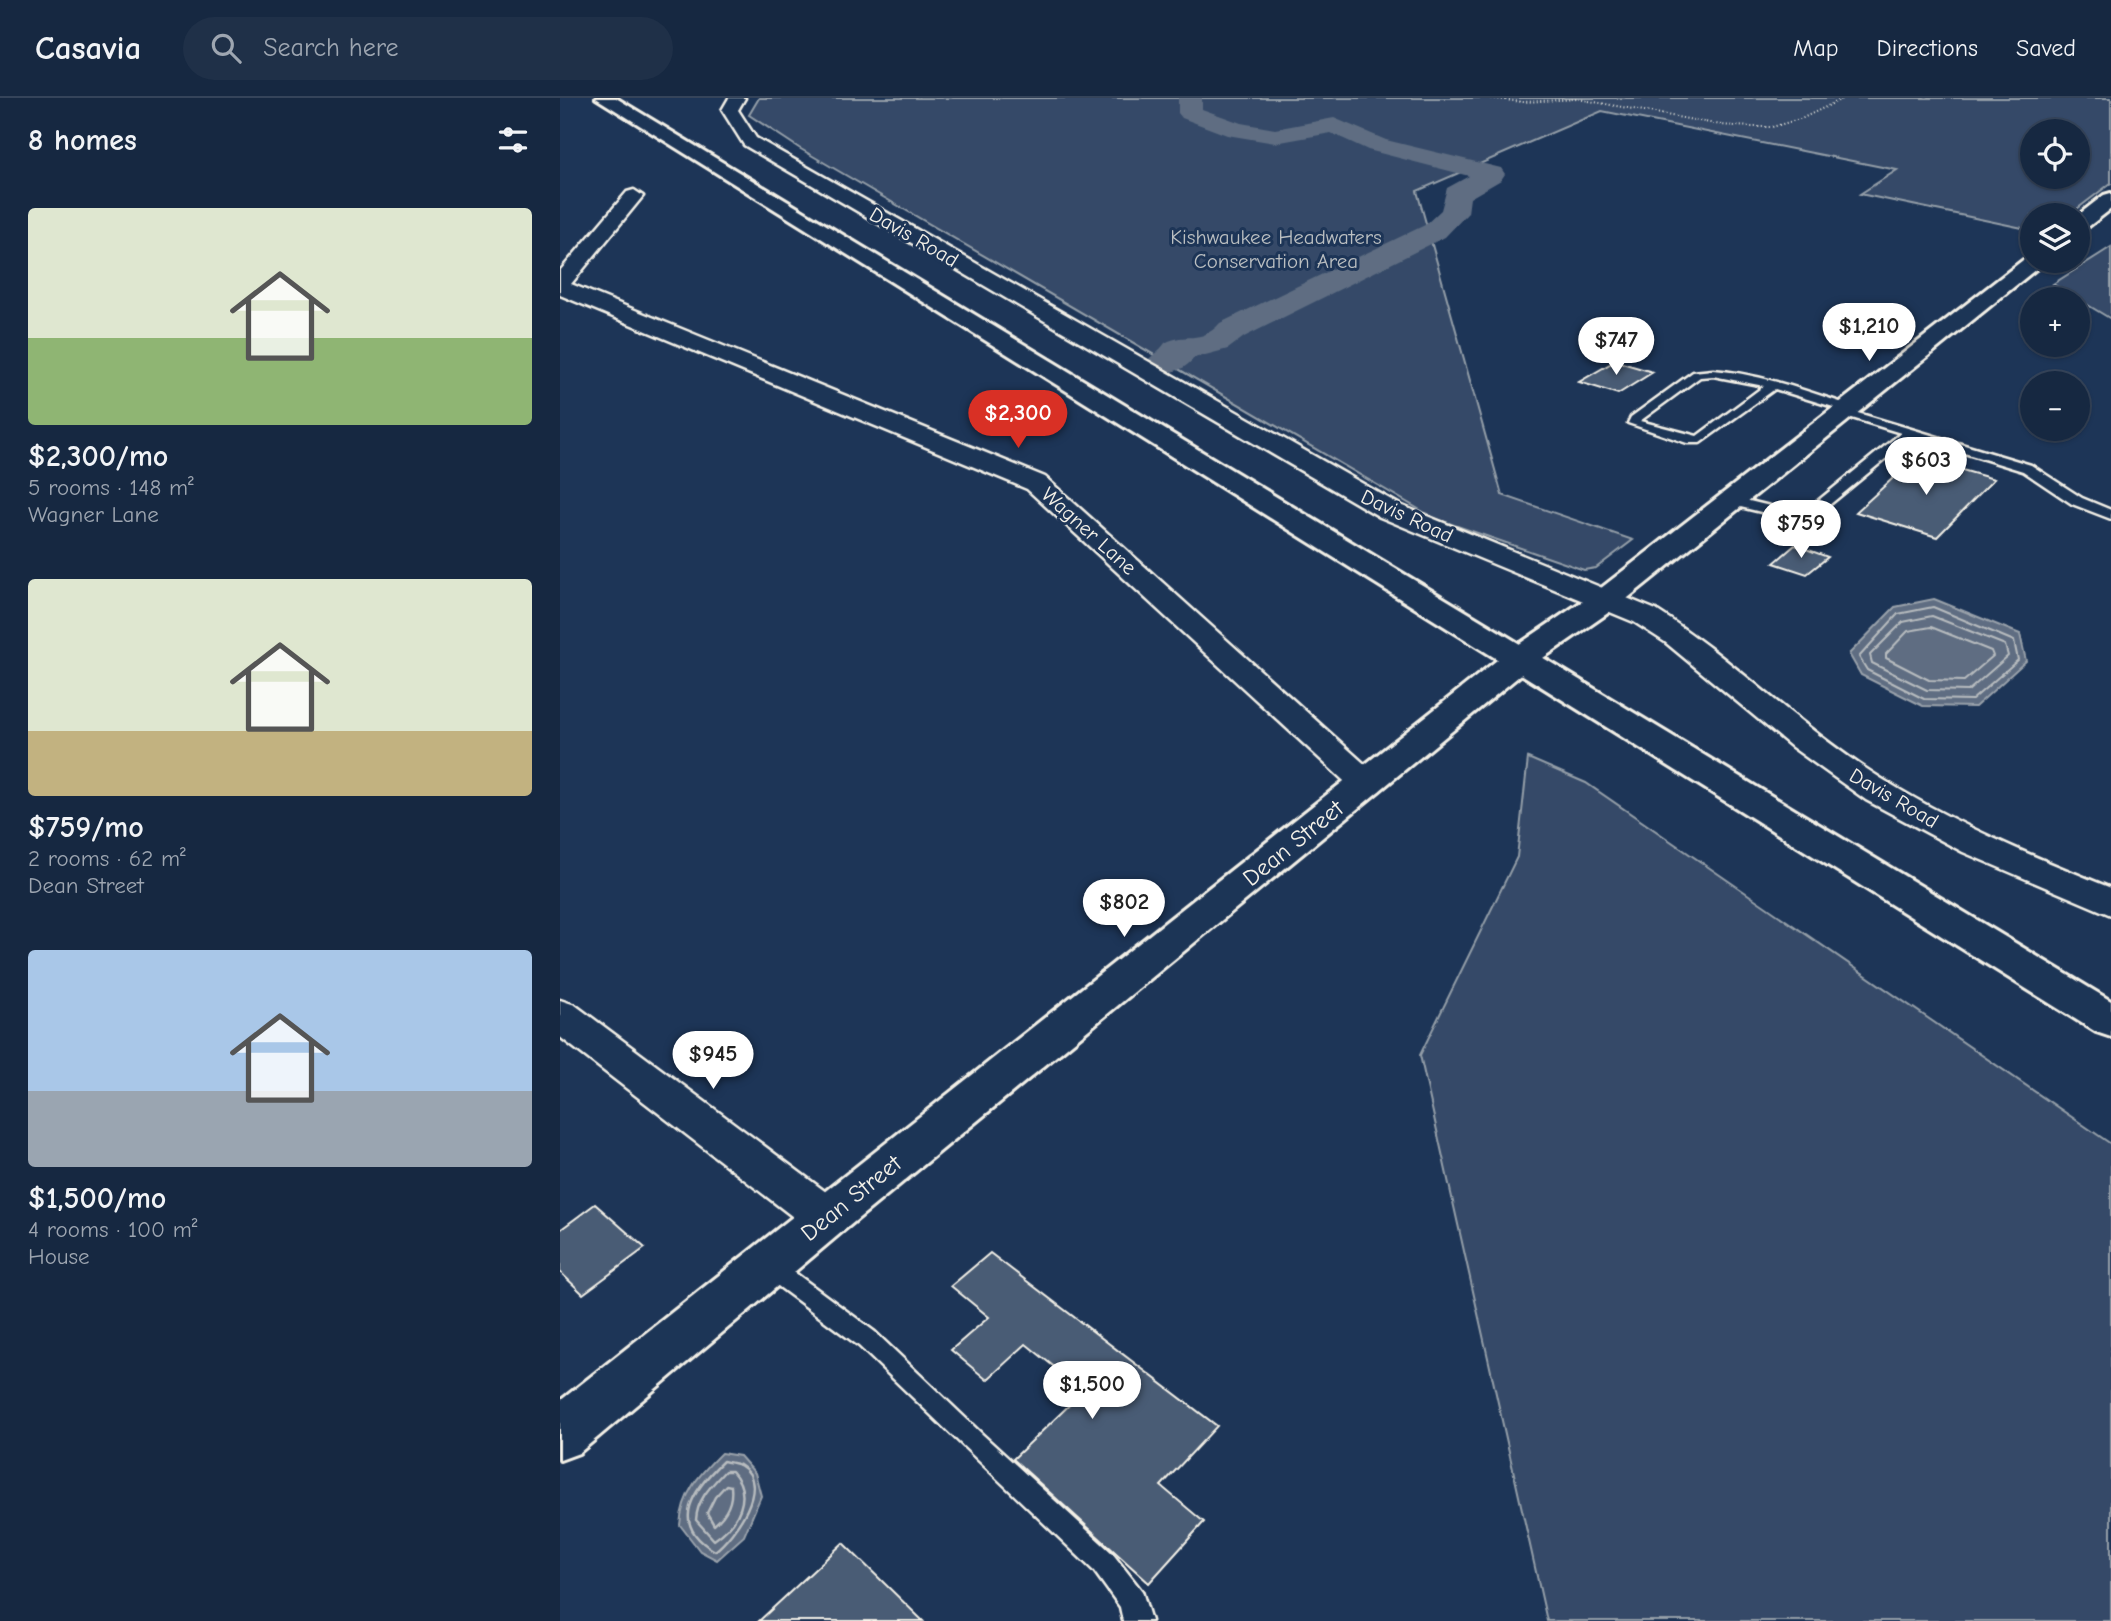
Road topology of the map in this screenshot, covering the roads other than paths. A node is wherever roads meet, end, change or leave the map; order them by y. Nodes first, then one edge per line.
1 (604, 98) edge
2 (737, 98) edge
3 (634, 196) dead end
4 (2111, 199) edge
5 (2090, 216) edge
6 (2020, 272) edge
7 (560, 286) edge
8 (1771, 386) junction
9 (1846, 410) junction
10 (1910, 432) junction
11 (1733, 500) junction
12 (2111, 515) edge
13 (1607, 600) junction
14 (1518, 660) junction
15 (1367, 784) junction
16 (2111, 902) edge
17 (2111, 1021) edge
18 (565, 1026) edge
19 (826, 1217) junction
20 (767, 1265) junction
21 (560, 1435) edge
22 (1137, 1621) edge

1 - 14 main road
2 - 13 street, Davis Road
3 - 7 street, Wagner Lane
4 - 5 main road
6 - 9 main road, Dean Street
7 - 15 street, Wagner Lane
8 - 8 lane
8 - 9 lane
9 - 10 lane
9 - 11 main road, Dean Street
10 - 11 lane
10 - 12 lane
11 - 13 main road, Dean Street
13 - 14 main road, Dean Street
13 - 16 street, Davis Road
14 - 15 main road, Dean Street
14 - 17 main road
15 - 19 main road, Dean Street
18 - 19 street
19 - 20 main road, Dean Street
20 - 21 main road, Dean Street
20 - 22 lane

